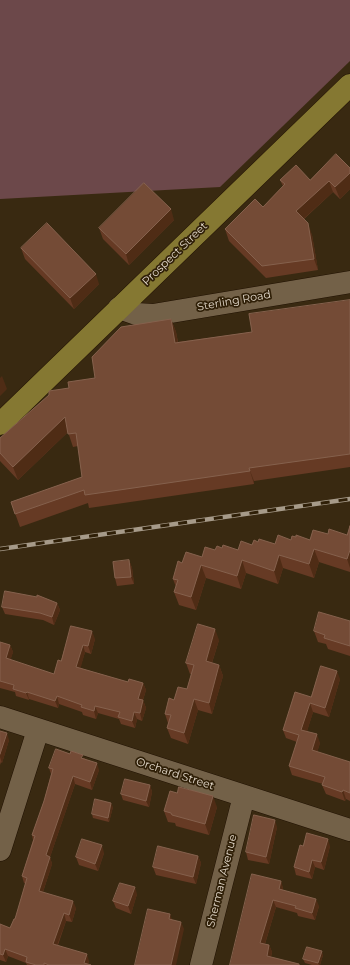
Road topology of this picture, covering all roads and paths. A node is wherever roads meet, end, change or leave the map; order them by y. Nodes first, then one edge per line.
1 (350, 85) edge
2 (350, 282) edge
3 (119, 308) junction
4 (0, 424) edge
5 (0, 717) edge
6 (38, 730) junction
7 (244, 796) junction
8 (350, 830) edge
9 (0, 850) edge
10 (201, 965) edge

1 - 3 main road, Prospect Street
2 - 3 street, Sterling Road
3 - 4 main road, Prospect Street
5 - 6 street, Orchard Street
6 - 7 street, Orchard Street
6 - 9 street
7 - 8 street, Orchard Street
7 - 10 street, Sherman Avenue

